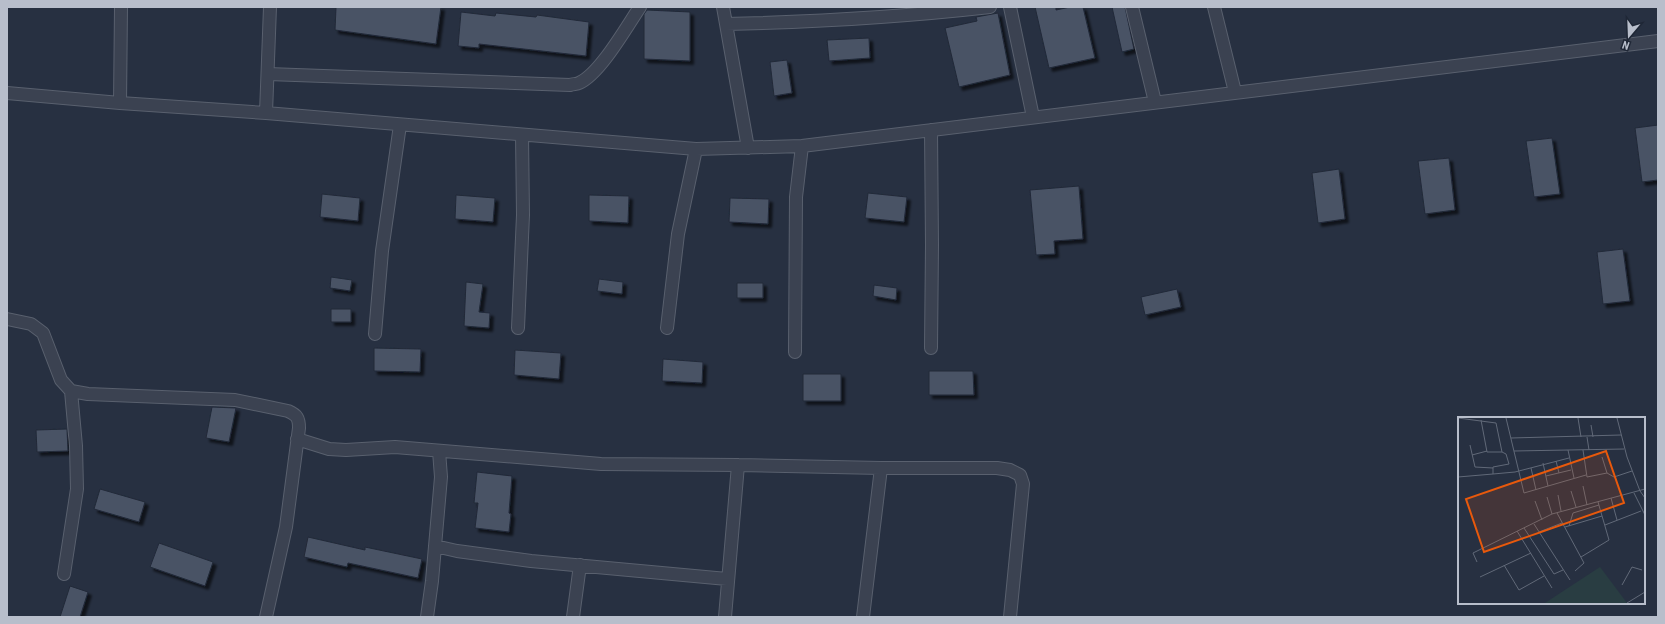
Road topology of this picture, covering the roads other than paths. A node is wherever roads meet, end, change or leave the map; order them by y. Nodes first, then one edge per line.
1 (121, 7) edge
2 (270, 7) edge
3 (640, 7) edge
4 (723, 7) edge
5 (990, 7) edge
6 (1010, 7) edge
7 (1132, 7) edge
8 (1214, 7) edge
9 (726, 24) junction
10 (1658, 41) edge
11 (268, 74) junction
12 (1235, 92) junction
13 (7, 93) edge
14 (1155, 102) junction
15 (120, 103) junction
16 (266, 113) junction
17 (1033, 117) junction
18 (400, 125) junction
19 (931, 130) junction
20 (522, 135) junction
21 (802, 146) junction
22 (748, 148) junction
23 (696, 150) junction
24 (7, 319) edge
25 (518, 328) dead end
26 (667, 328) dead end
27 (375, 334) dead end
28 (931, 348) dead end
29 (795, 352) dead end
30 (71, 391) junction
31 (297, 439) junction
32 (439, 451) junction
33 (738, 465) junction
34 (881, 468) junction
35 (435, 546) junction
36 (580, 565) junction
37 (64, 574) dead end
38 (727, 578) junction
39 (266, 617) edge
40 (427, 617) edge
41 (573, 617) edge
42 (725, 617) edge
43 (863, 617) edge
44 (1010, 617) edge

1 - 15 street
2 - 11 street
3 - 11 street
4 - 9 street
5 - 9 street
6 - 17 street
7 - 14 street
8 - 12 street
9 - 22 street
10 - 12 street
11 - 16 street
12 - 14 street
13 - 15 street
14 - 17 street
15 - 16 street
16 - 18 street
17 - 19 street
18 - 20 street
18 - 27 street
19 - 21 street
19 - 28 street
20 - 23 street
20 - 25 street
21 - 22 street
21 - 29 street
22 - 23 street
23 - 26 street
24 - 30 street
30 - 31 street
30 - 37 street
31 - 32 street
31 - 39 street
32 - 33 street
32 - 35 street
33 - 34 street
33 - 38 street
34 - 43 street
34 - 44 street
35 - 36 street
35 - 40 street
36 - 38 street
36 - 41 street
38 - 42 street

